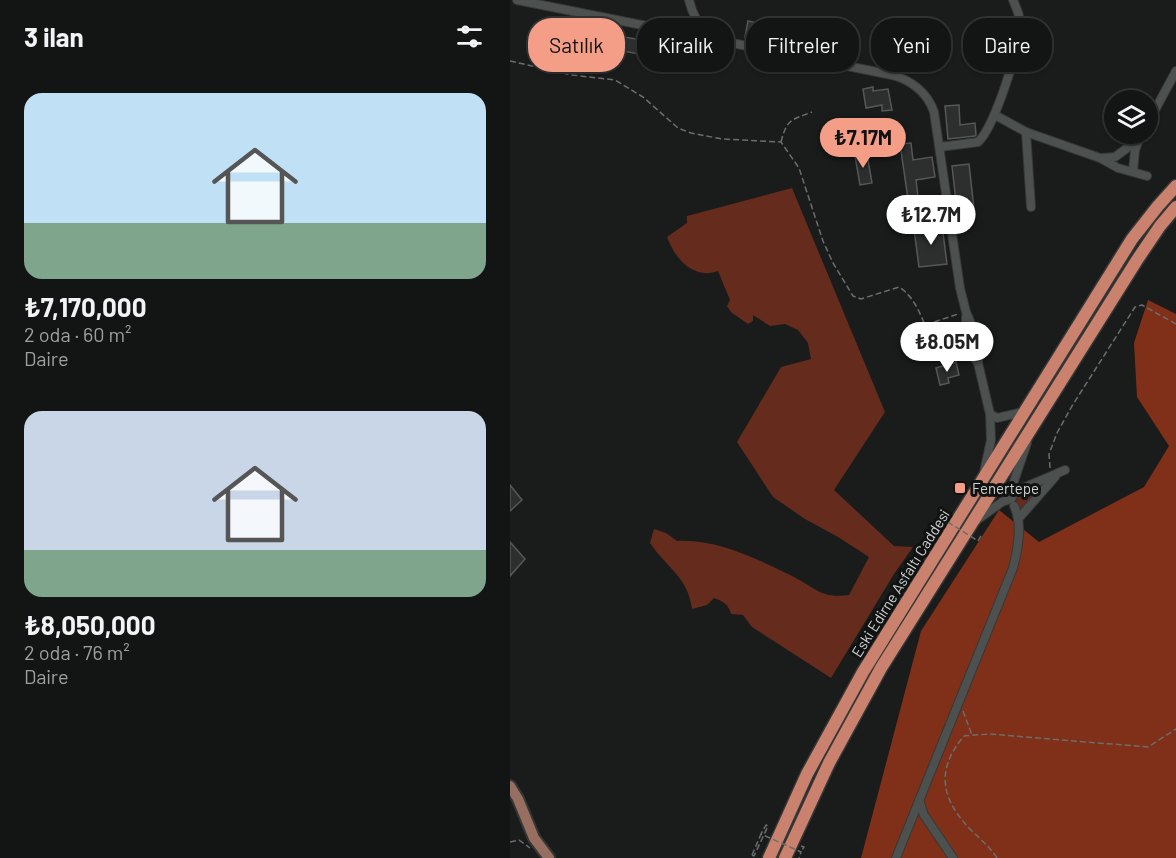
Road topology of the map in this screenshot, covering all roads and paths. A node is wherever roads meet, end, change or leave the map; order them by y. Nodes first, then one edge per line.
1 (517, 0) edge
2 (689, 0) edge
3 (1013, 0) edge
4 (696, 18) edge
5 (637, 24) edge
6 (734, 44) edge
7 (510, 61) edge
8 (1176, 71) edge
9 (1158, 104) edge
10 (812, 112) dead end
11 (994, 115) junction
12 (1026, 132) junction
13 (781, 142) junction
14 (1131, 144) edge
15 (1138, 144) edge
16 (940, 147) junction
17 (1100, 158) junction
18 (1133, 171) junction
19 (1147, 176) dead end
20 (1176, 186) edge
21 (1031, 207) dead end
22 (1176, 207) edge
23 (966, 312) junction
24 (1176, 324) edge
25 (978, 363) junction
26 (1025, 411) junction
27 (990, 414) junction
28 (1032, 427) junction
29 (1065, 470) dead end
30 (1054, 476) junction
31 (981, 482) junction
32 (1012, 502) junction
33 (944, 510) dead end
34 (1019, 518) junction
35 (971, 524) junction
36 (982, 534) dead end
37 (958, 700) junction
38 (1176, 729) edge
39 (972, 736) junction
40 (510, 786) edge
41 (919, 800) junction
42 (761, 834) junction
43 (519, 840) dead end
44 (510, 842) edge
45 (549, 858) edge
46 (769, 858) edge
47 (785, 858) edge
48 (799, 858) edge
49 (896, 858) edge
50 (953, 858) edge
51 (997, 858) edge

1 - 5 street
2 - 4 street
3 - 11 street
6 - 16 street
7 - 13 path
8 - 9 street
10 - 13 path
11 - 12 street
11 - 16 street
12 - 17 street
12 - 21 street
13 - 23 path
14 - 17 street
15 - 18 street
16 - 23 street
17 - 18 street
18 - 19 street
20 - 26 highway, Eski Edirne Asfaltı Caddesi
22 - 28 highway, Eski Edirne Asfaltı Caddesi
23 - 25 street
23 - 25 street
24 - 30 path
25 - 27 street
26 - 27 street
26 - 31 highway, Eski Edirne Asfaltı Caddesi
27 - 31 street
28 - 32 street
28 - 35 highway, Eski Edirne Asfaltı Caddesi
29 - 30 street
30 - 32 street
30 - 34 street
31 - 46 highway, Eski Edirne Asfaltı Caddesi
32 - 34 street
32 - 35 street
33 - 36 path, bridge
34 - 37 street
35 - 47 highway, Eski Edirne Asfaltı Caddesi
37 - 39 path
37 - 41 street
38 - 39 path
39 - 51 path
40 - 45 main road
41 - 49 street
41 - 50 street
42 - 42 path, bridge
42 - 48 path, bridge
43 - 44 path

